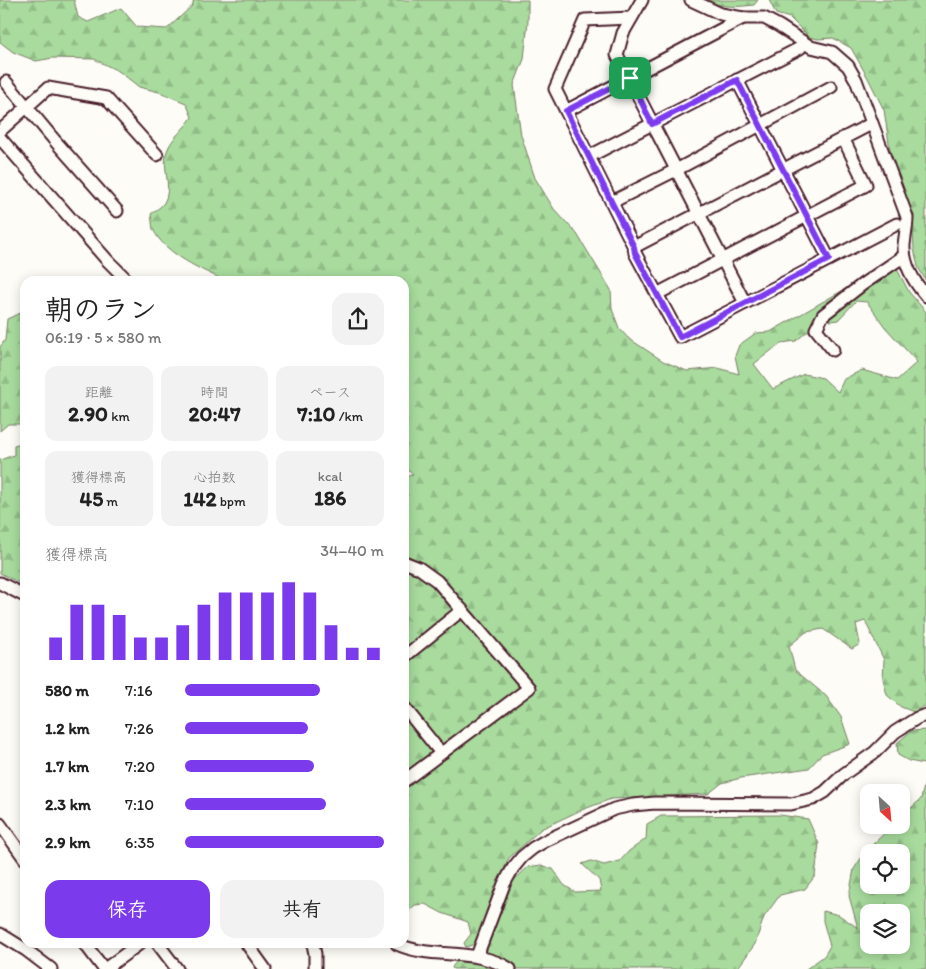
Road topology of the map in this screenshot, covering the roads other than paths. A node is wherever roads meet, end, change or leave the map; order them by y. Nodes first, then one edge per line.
1 (642, 0) edge
2 (691, 0) edge
3 (631, 18) junction
4 (743, 18) junction
5 (804, 43) junction
6 (630, 78) junction
7 (737, 80) junction
8 (6, 82) dead end
9 (831, 87) dead end
10 (27, 108) junction
11 (566, 111) junction
12 (652, 124) junction
13 (872, 124) junction
14 (760, 125) junction
15 (0, 131) edge
16 (0, 138) edge
17 (843, 138) junction
18 (157, 155) dead end
19 (590, 156) junction
20 (784, 169) junction
21 (676, 170) junction
22 (612, 202) junction
23 (117, 211) dead end
24 (698, 214) junction
25 (806, 216) junction
26 (897, 224) dead end
27 (634, 247) junction
28 (904, 256) junction
29 (722, 259) junction
30 (829, 259) junction
31 (123, 276) edge
32 (657, 294) junction
33 (926, 296) edge
34 (745, 303) junction
35 (833, 350) dead end
36 (409, 564) edge
37 (0, 583) edge
38 (20, 593) edge
39 (462, 610) junction
40 (409, 653) edge
41 (409, 713) edge
42 (926, 715) edge
43 (441, 753) junction
44 (409, 776) edge
45 (0, 824) edge
46 (20, 850) edge
47 (0, 934) edge
48 (20, 946) edge
49 (23, 948) edge
50 (89, 948) edge
51 (134, 948) edge
52 (161, 948) edge
53 (250, 948) edge
54 (314, 948) edge
55 (409, 948) edge
56 (477, 956) junction
57 (52, 969) edge
58 (105, 969) edge
59 (177, 969) edge
60 (265, 969) edge
61 (316, 969) edge
62 (510, 969) edge

1 - 3 street
2 - 4 street
3 - 6 street
3 - 11 street
4 - 5 street
4 - 6 street
5 - 7 street
5 - 13 street
6 - 11 street
6 - 12 street
7 - 12 street
7 - 14 street
8 - 10 street
9 - 14 street
10 - 15 street
10 - 18 street
10 - 23 street
11 - 19 street
12 - 19 street
12 - 21 street
13 - 17 street
13 - 28 street
14 - 20 street
14 - 21 street
16 - 31 street
17 - 20 street
17 - 25 street
19 - 22 street
20 - 24 street
20 - 25 street
21 - 22 street
21 - 24 street
22 - 27 street
24 - 27 street
24 - 29 street
25 - 29 street
25 - 30 street
26 - 30 street
27 - 32 street
28 - 33 street
28 - 35 street
29 - 32 street
29 - 34 street
30 - 34 street
32 - 34 street
36 - 39 street
37 - 38 street
39 - 40 street
39 - 43 street
41 - 43 street
42 - 56 street
43 - 44 street
45 - 46 street
47 - 48 street
49 - 57 street
50 - 58 street
51 - 58 street
52 - 59 street
53 - 60 street
54 - 61 street
55 - 56 street
56 - 62 street

